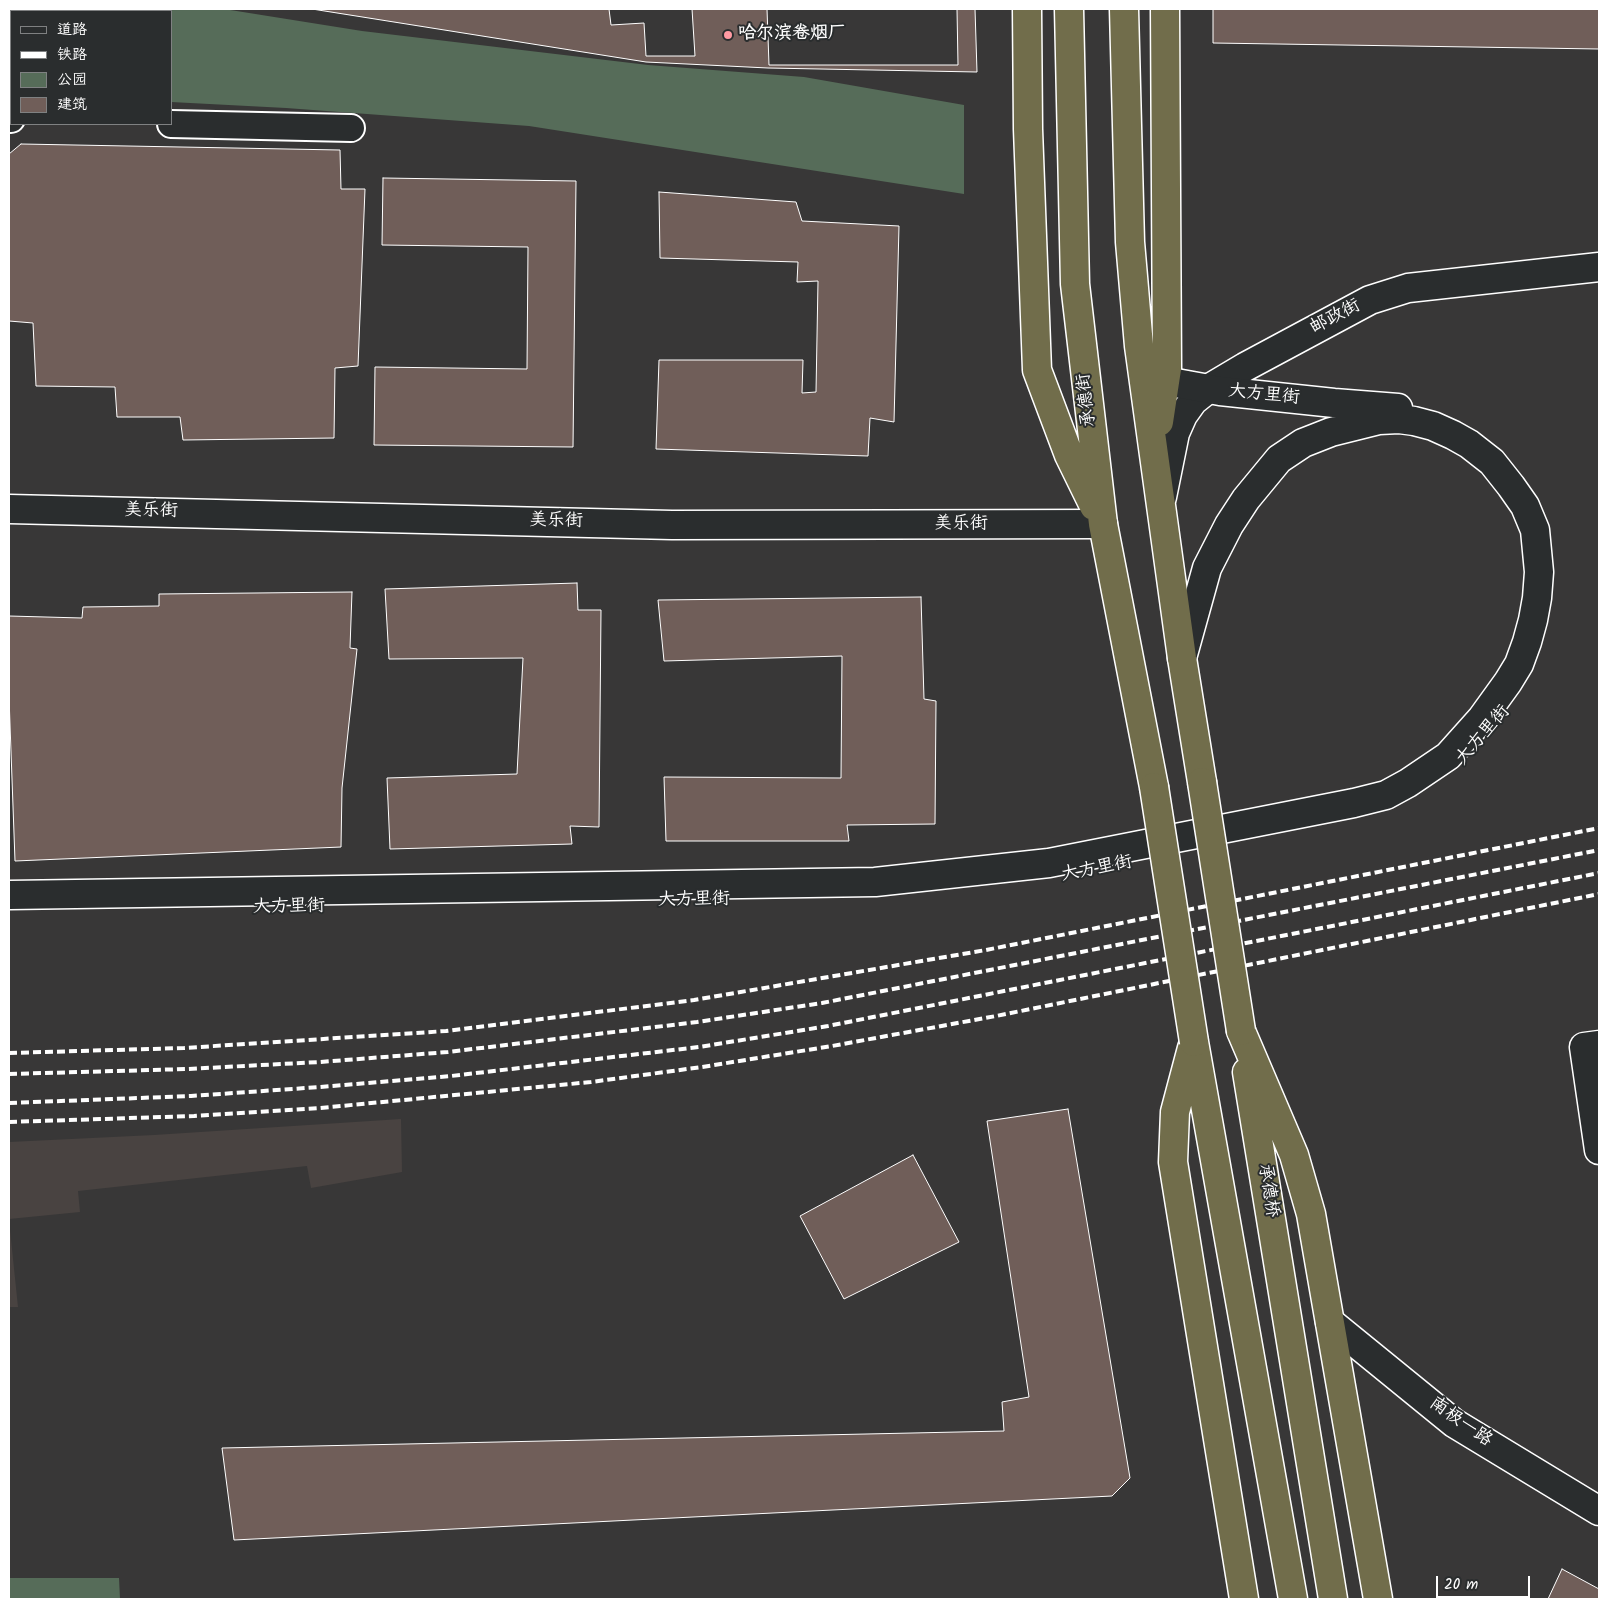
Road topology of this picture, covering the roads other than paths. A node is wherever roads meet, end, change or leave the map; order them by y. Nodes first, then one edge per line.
1 (1027, 9) edge
2 (1069, 9) edge
3 (1124, 9) edge
4 (1165, 9) edge
5 (172, 124) edge
6 (351, 128) dead end
7 (1599, 267) edge
8 (1165, 381) junction
9 (1208, 389) junction
10 (1154, 451) junction
11 (1161, 501) junction
12 (9, 509) edge
13 (1103, 524) junction
14 (1182, 658) junction
15 (9, 895) edge
16 (9, 914) edge
17 (1241, 1031) junction
18 (1194, 1042) junction
19 (1599, 1045) edge
20 (1599, 1150) edge
21 (1330, 1322) junction
22 (1599, 1511) edge
23 (1244, 1599) edge
24 (1293, 1599) edge
25 (1333, 1599) edge
26 (1378, 1599) edge

1 - 13 highway
2 - 13 highway, 承德街
3 - 10 highway
4 - 8 highway
5 - 6 street
7 - 9 main road, 邮政街
8 - 9 main road, 大方里街
8 - 10 highway
9 - 11 main road, 邮政街
9 - 16 main road, 大方里街
10 - 11 highway
11 - 14 highway
12 - 13 main road, 美乐街
13 - 18 highway, 承德街, bridge
14 - 15 main road, 大方里街
14 - 17 highway, 承德桥, bridge
17 - 21 highway
17 - 25 highway, 承德桥
18 - 23 highway
18 - 24 highway
19 - 20 main road
21 - 22 main road, 南极一路
21 - 26 highway

